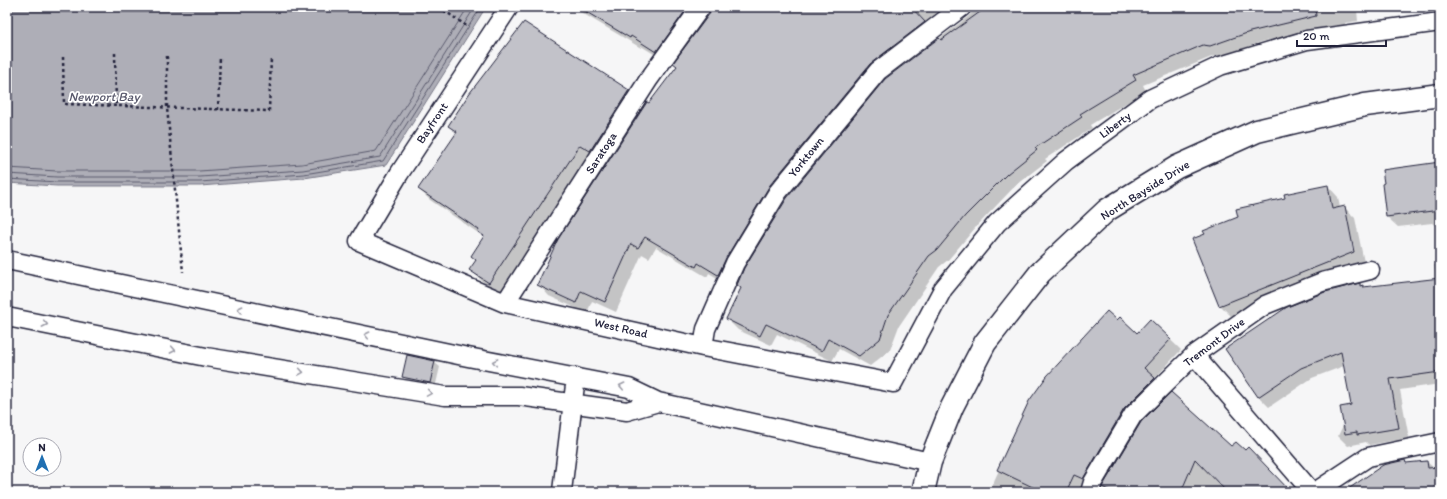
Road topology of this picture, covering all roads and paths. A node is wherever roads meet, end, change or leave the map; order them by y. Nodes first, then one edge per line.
1 (439, 7) edge
2 (509, 7) edge
3 (702, 7) edge
4 (962, 7) edge
5 (1440, 22) edge
6 (470, 28) dead end
7 (115, 53) dead end
8 (167, 56) dead end
9 (220, 56) dead end
10 (63, 57) dead end
11 (271, 58) dead end
12 (1440, 95) edge
13 (116, 106) junction
14 (167, 108) junction
15 (218, 110) junction
16 (359, 241) joint
17 (7, 260) edge
18 (1370, 270) dead end
19 (185, 297) junction
20 (505, 303) junction
21 (7, 317) edge
22 (703, 347) junction
23 (1194, 355) junction
24 (576, 377) junction
25 (893, 383) joint
26 (658, 402) junction
27 (572, 403) junction
28 (1440, 442) edge
29 (930, 462) junction
30 (562, 491) dead end
31 (923, 492) edge
32 (1090, 492) edge
33 (1314, 492) edge

1 - 6 path
2 - 16 lane, Bayfront
3 - 20 lane, Saratoga
4 - 22 lane, Yorktown
5 - 25 lane, Liberty
7 - 13 path
8 - 14 path
9 - 15 path
10 - 13 path
11 - 15 path
12 - 29 street, North Bayside Drive
13 - 14 path
14 - 15 path
14 - 19 path
16 - 20 lane, West Road
17 - 19 lane
18 - 23 lane, Tremont Drive
24 -> 19 lane
20 - 22 lane, West Road
21 -> 27 lane
22 - 25 lane, West Road
23 - 32 lane, Tremont Drive
23 - 33 lane
26 -> 24 lane
24 - 27 lane
26 - 27 lane
26 - 29 lane
27 - 30 lane
28 - 33 lane
29 - 31 street, North Bayside Drive

